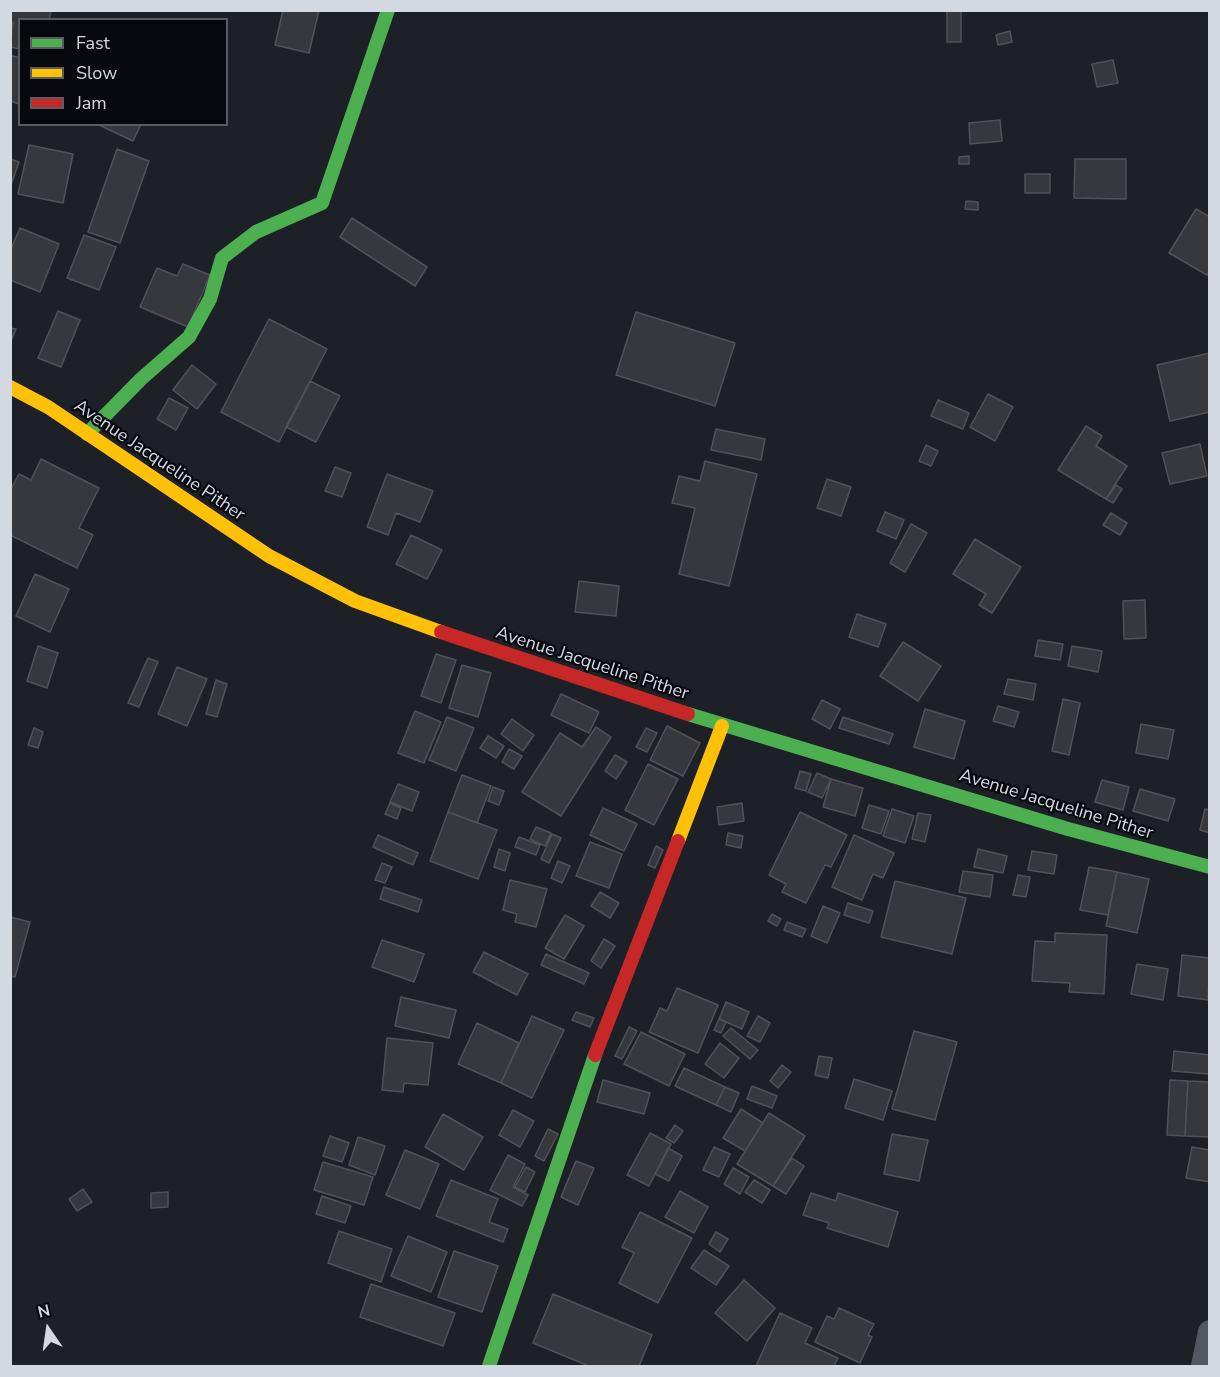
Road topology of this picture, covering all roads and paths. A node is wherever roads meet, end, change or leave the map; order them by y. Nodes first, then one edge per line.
1 (388, 10) edge
2 (10, 387) edge
3 (87, 434) junction
4 (722, 726) junction
5 (1209, 867) edge
6 (1209, 1332) edge
7 (491, 1366) edge
8 (1203, 1366) edge

1 - 3 street
2 - 3 street, Avenue Jacqueline Pither
3 - 4 street, Avenue Jacqueline Pither
4 - 5 street, Avenue Jacqueline Pither
4 - 7 street
6 - 8 street

